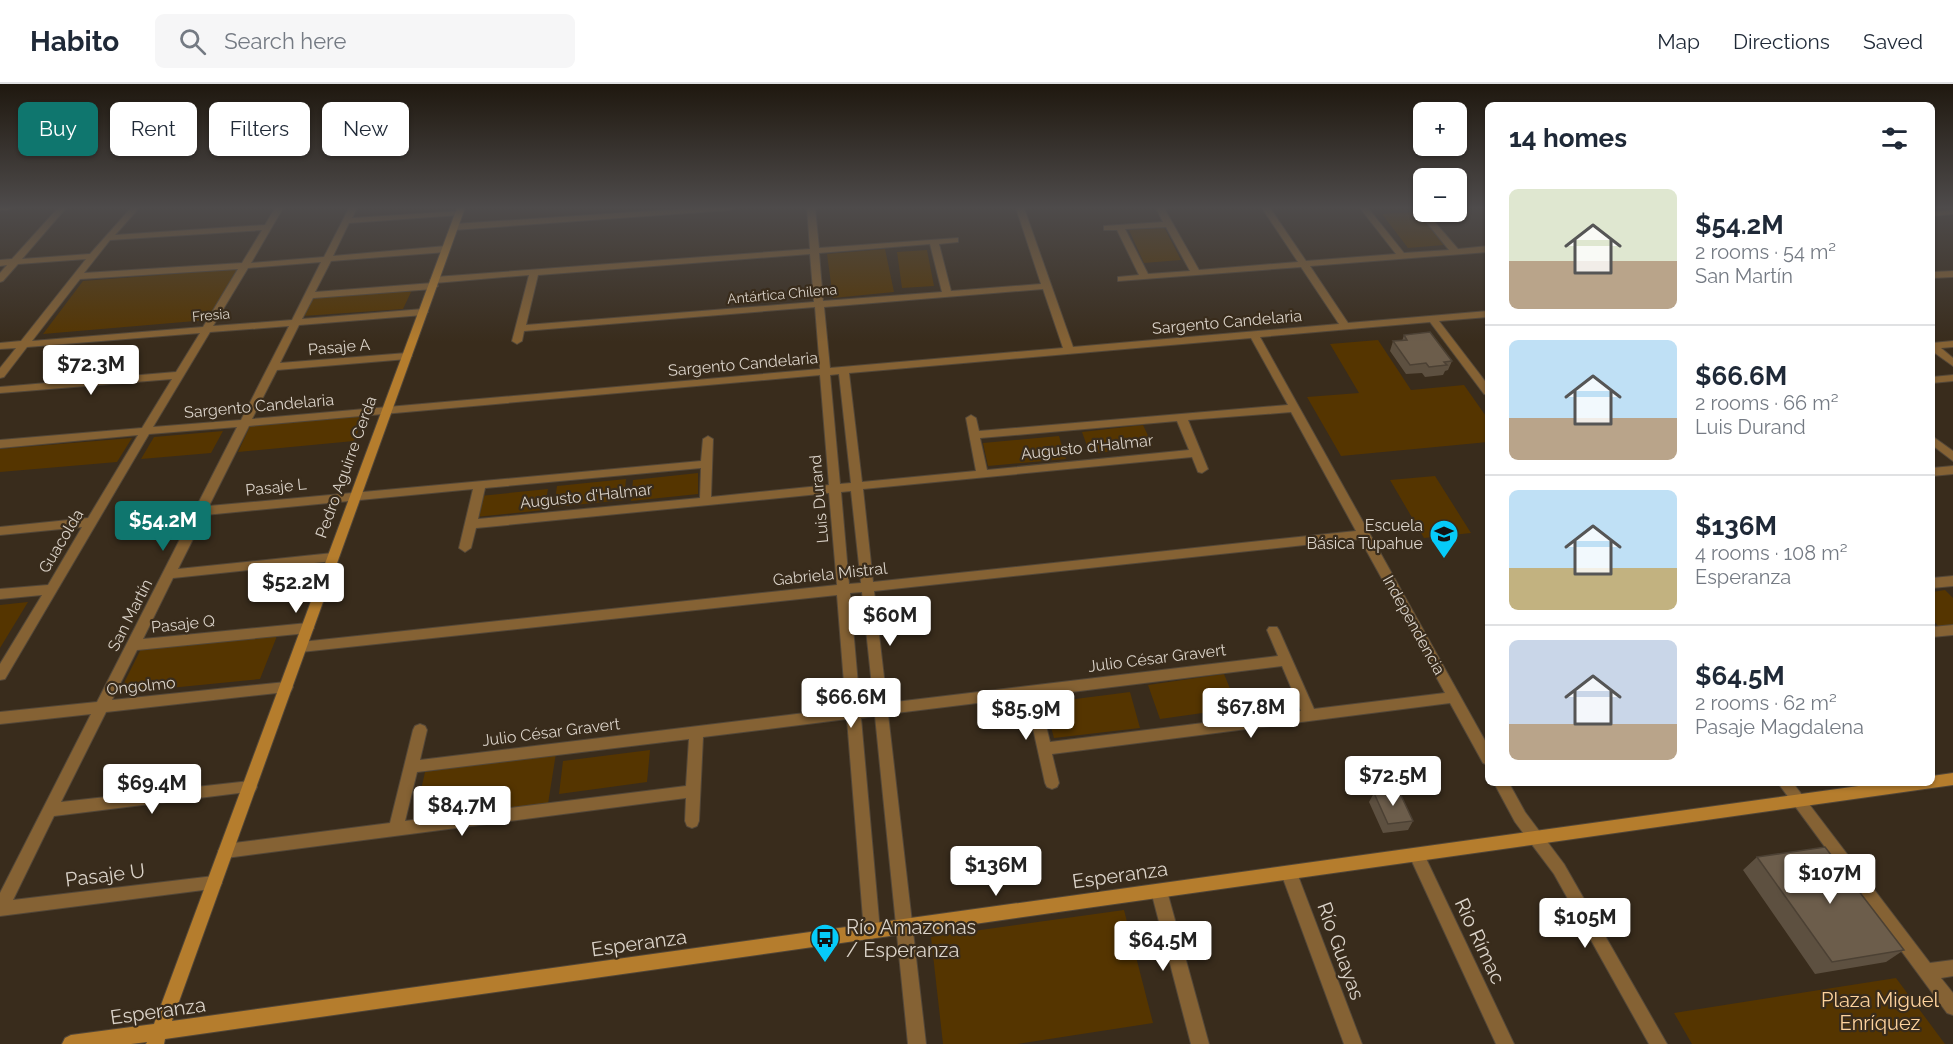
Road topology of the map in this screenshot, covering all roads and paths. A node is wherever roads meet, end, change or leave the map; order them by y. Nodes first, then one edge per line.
1 (22, 253) edge
2 (95, 253) edge
3 (252, 253) edge
4 (331, 253) edge
5 (401, 253) edge
6 (445, 253) edge
7 (791, 253) edge
8 (815, 253) edge
9 (937, 253) edge
10 (1036, 253) edge
11 (1133, 253) edge
12 (1185, 253) edge
13 (1296, 253) edge
14 (1399, 253) edge
15 (1445, 253) edge
16 (93, 256) junction
17 (1402, 256) junction
18 (328, 259) junction
19 (15, 261) junction
20 (0, 263) edge
21 (1303, 264) junction
22 (245, 265) junction
23 (534, 272) junction
24 (1196, 273) junction
25 (1953, 274) edge
26 (1935, 275) edge
27 (78, 276) junction
28 (1145, 277) junction
29 (0, 279) edge
30 (1121, 279) dead end
31 (434, 283) junction
32 (1047, 286) junction
33 (947, 294) junction
34 (310, 295) junction
35 (819, 304) junction
36 (423, 312) junction
37 (1485, 314) edge
38 (1432, 319) junction
39 (296, 322) junction
40 (1346, 327) junction
41 (520, 328) junction
42 (207, 329) junction
43 (1254, 335) junction
44 (517, 341) dead end
45 (25, 344) junction
46 (1953, 344) edge
47 (0, 346) edge
48 (1935, 346) edge
49 (1935, 348) edge
50 (1069, 351) junction
51 (407, 356) junction
52 (1953, 363) edge
53 (273, 367) junction
54 (844, 370) junction
55 (824, 372) junction
56 (0, 375) edge
57 (180, 375) junction
58 (1953, 378) edge
59 (1935, 380) edge
60 (1485, 388) edge
61 (0, 390) edge
62 (1294, 408) junction
63 (387, 410) junction
64 (1181, 417) junction
65 (971, 418) dead end
66 (245, 423) junction
67 (146, 431) junction
68 (975, 435) junction
69 (708, 439) dead end
70 (1935, 443) edge
71 (0, 444) edge
72 (1195, 453) junction
73 (1953, 458) edge
74 (707, 464) junction
75 (1202, 469) dead end
76 (1953, 470) edge
77 (1935, 472) edge
78 (982, 474) junction
79 (480, 485) junction
80 (857, 486) junction
81 (834, 489) junction
82 (356, 496) junction
83 (705, 501) junction
84 (200, 511) junction
85 (91, 522) junction
86 (471, 524) junction
87 (0, 531) edge
88 (1364, 534) junction
89 (465, 548) dead end
90 (333, 557) junction
91 (169, 574) junction
92 (1953, 581) edge
93 (1935, 583) edge
94 (868, 587) junction
95 (51, 589) junction
96 (843, 589) junction
97 (0, 594) edge
98 (308, 628) junction
99 (1273, 630) dead end
100 (1953, 630) edge
101 (1935, 632) edge
102 (133, 645) junction
103 (301, 647) junction
104 (1287, 660) junction
105 (0, 675) edge
106 (286, 687) junction
107 (1031, 692) junction
108 (1454, 697) junction
109 (102, 707) junction
110 (881, 710) junction
111 (854, 713) junction
112 (1310, 715) junction
113 (0, 718) edge
114 (420, 730) dead end
115 (696, 732) junction
116 (1044, 749) junction
117 (1485, 754) edge
118 (411, 767) junction
119 (1953, 779) edge
120 (1935, 782) edge
121 (1052, 783) dead end
122 (1503, 786) edge
123 (1787, 786) edge
124 (1904, 786) edge
125 (249, 787) junction
126 (693, 791) junction
127 (1798, 801) junction
128 (50, 810) junction
129 (692, 821) dead end
130 (396, 829) junction
131 (1536, 838) junction
132 (226, 851) junction
133 (1417, 855) junction
134 (1289, 873) junction
135 (214, 883) junction
136 (1158, 891) junction
137 (0, 909) edge
138 (905, 927) junction
139 (872, 931) junction
140 (1953, 968) edge
141 (1927, 972) junction
142 (1953, 1007) edge
143 (157, 1038) edge
144 (71, 1044) edge
145 (917, 1044) edge
146 (1200, 1044) edge
147 (1353, 1044) edge
148 (1505, 1044) edge
149 (1658, 1044) edge

1 - 19 street
2 - 16 street
3 - 22 street, Guacolda
4 - 18 street, San Martín
5 - 18 street
6 - 31 street, Pedro Aguirre Cerda
7 - 23 street
8 - 35 street, Luis Durand
9 - 33 street
10 - 32 street
11 - 28 street
12 - 24 street
13 - 21 street
14 - 17 street
15 - 17 street
16 - 19 street
16 - 27 street
17 - 21 street
18 - 22 street
18 - 34 street, San Martín
19 - 20 street
19 - 29 street
21 - 24 street
21 - 40 street
22 - 27 street
22 - 42 street, Guacolda
23 - 31 street
23 - 41 street
24 - 28 street
25 - 26 street
27 - 45 street
28 - 30 street
31 - 34 street
31 - 36 street, Pedro Aguirre Cerda
32 - 33 street, Antártica Chilena
32 - 50 street
33 - 35 street, Antártica Chilena
34 - 39 street, San Martín
35 - 41 street, Antártica Chilena
35 - 55 street, Luis Durand
36 - 39 street, Fresia
36 - 51 street, Pedro Aguirre Cerda
37 - 38 street, Sargento Candelaria
38 - 40 street, Sargento Candelaria
38 - 60 street
39 - 42 street, Fresia
39 - 53 street, San Martín
40 - 43 street, Sargento Candelaria
41 - 44 street
42 - 45 street, Fresia
42 - 57 street, Guacolda
43 - 50 street, Sargento Candelaria
43 - 62 street, Independencia
45 - 47 street, Fresia
45 - 56 street
46 - 48 street
49 - 52 street
50 - 54 street, Sargento Candelaria
51 - 53 street, Pasaje A
51 - 63 street, Pedro Aguirre Cerda
53 - 66 street, San Martín
54 - 55 street, Sargento Candelaria
54 - 80 street
55 - 63 street, Sargento Candelaria
55 - 81 street, Luis Durand
57 - 61 street
57 - 67 street, Guacolda
58 - 59 street
62 - 64 street, Augusto d'Halmar
62 - 88 street, Independencia
63 - 66 street, Sargento Candelaria
63 - 82 street, Pedro Aguirre Cerda
64 - 68 street, Augusto d'Halmar
64 - 72 street
65 - 68 street
66 - 67 street, Sargento Candelaria
66 - 84 street, San Martín
67 - 71 street, Sargento Candelaria
67 - 85 street, Guacolda
68 - 78 street
69 - 74 street
70 - 73 street
72 - 75 street
72 - 78 street, Augusto d'Halmar
74 - 79 street, Augusto d'Halmar
74 - 83 street
76 - 77 street
78 - 80 street, Augusto d'Halmar
79 - 82 street, Augusto d'Halmar
79 - 86 street
80 - 81 street, Augusto d'Halmar
80 - 94 street
81 - 83 street, Augusto d'Halmar
81 - 96 street, Luis Durand
82 - 84 street, Pasaje L
82 - 90 street, Pedro Aguirre Cerda
83 - 86 street, Augusto d'Halmar
84 - 91 street, San Martín
85 - 87 street
85 - 95 street, Guacolda
86 - 89 street
88 - 94 street, Gabriela Mistral
88 - 108 street, Independencia
90 - 91 street
90 - 98 street, Pedro Aguirre Cerda
91 - 102 street, San Martín
92 - 93 street
94 - 96 street, Gabriela Mistral
94 - 110 street
95 - 97 street
95 - 105 street, Guacolda
96 - 103 street, Gabriela Mistral
96 - 111 street, Luis Durand
98 - 102 street, Pasaje Q
98 - 103 street, Pedro Aguirre Cerda
99 - 104 street
100 - 101 street
102 - 109 street, San Martín
103 - 106 street, Pedro Aguirre Cerda
104 - 107 street, Julio César Gravert
104 - 112 street
106 - 109 street, Ongolmo
106 - 125 street, Pedro Aguirre Cerda
107 - 110 street, Julio César Gravert
107 - 116 street
108 - 112 street
108 - 117 street, Independencia
109 - 113 street, Ongolmo
109 - 128 street, San Martín
110 - 111 street, Julio César Gravert
110 - 138 street
111 - 115 street, Julio César Gravert
111 - 139 street, Luis Durand
112 - 116 street
114 - 118 street
115 - 118 street, Julio César Gravert
115 - 126 street
116 - 121 street
118 - 130 street
119 - 120 street
122 - 131 street
123 - 127 street
124 - 127 street, Esperanza
125 - 128 street
125 - 132 street, Pedro Aguirre Cerda
126 - 129 street
126 - 130 street
127 - 131 street, Esperanza
127 - 141 street
128 - 137 street, San Martín
130 - 132 street
131 - 133 street, Esperanza
131 - 149 street
132 - 135 street, Pedro Aguirre Cerda
133 - 134 street, Esperanza
133 - 148 street, Río Rímac
134 - 136 street, Esperanza
134 - 147 street, Río Guayas
135 - 137 street, Pasaje U
135 - 143 street, Pedro Aguirre Cerda
136 - 138 street, Esperanza
136 - 146 street
138 - 139 street, Esperanza
138 - 145 street
139 - 143 street, Esperanza
140 - 141 street
141 - 142 street
143 - 144 street, Esperanza

